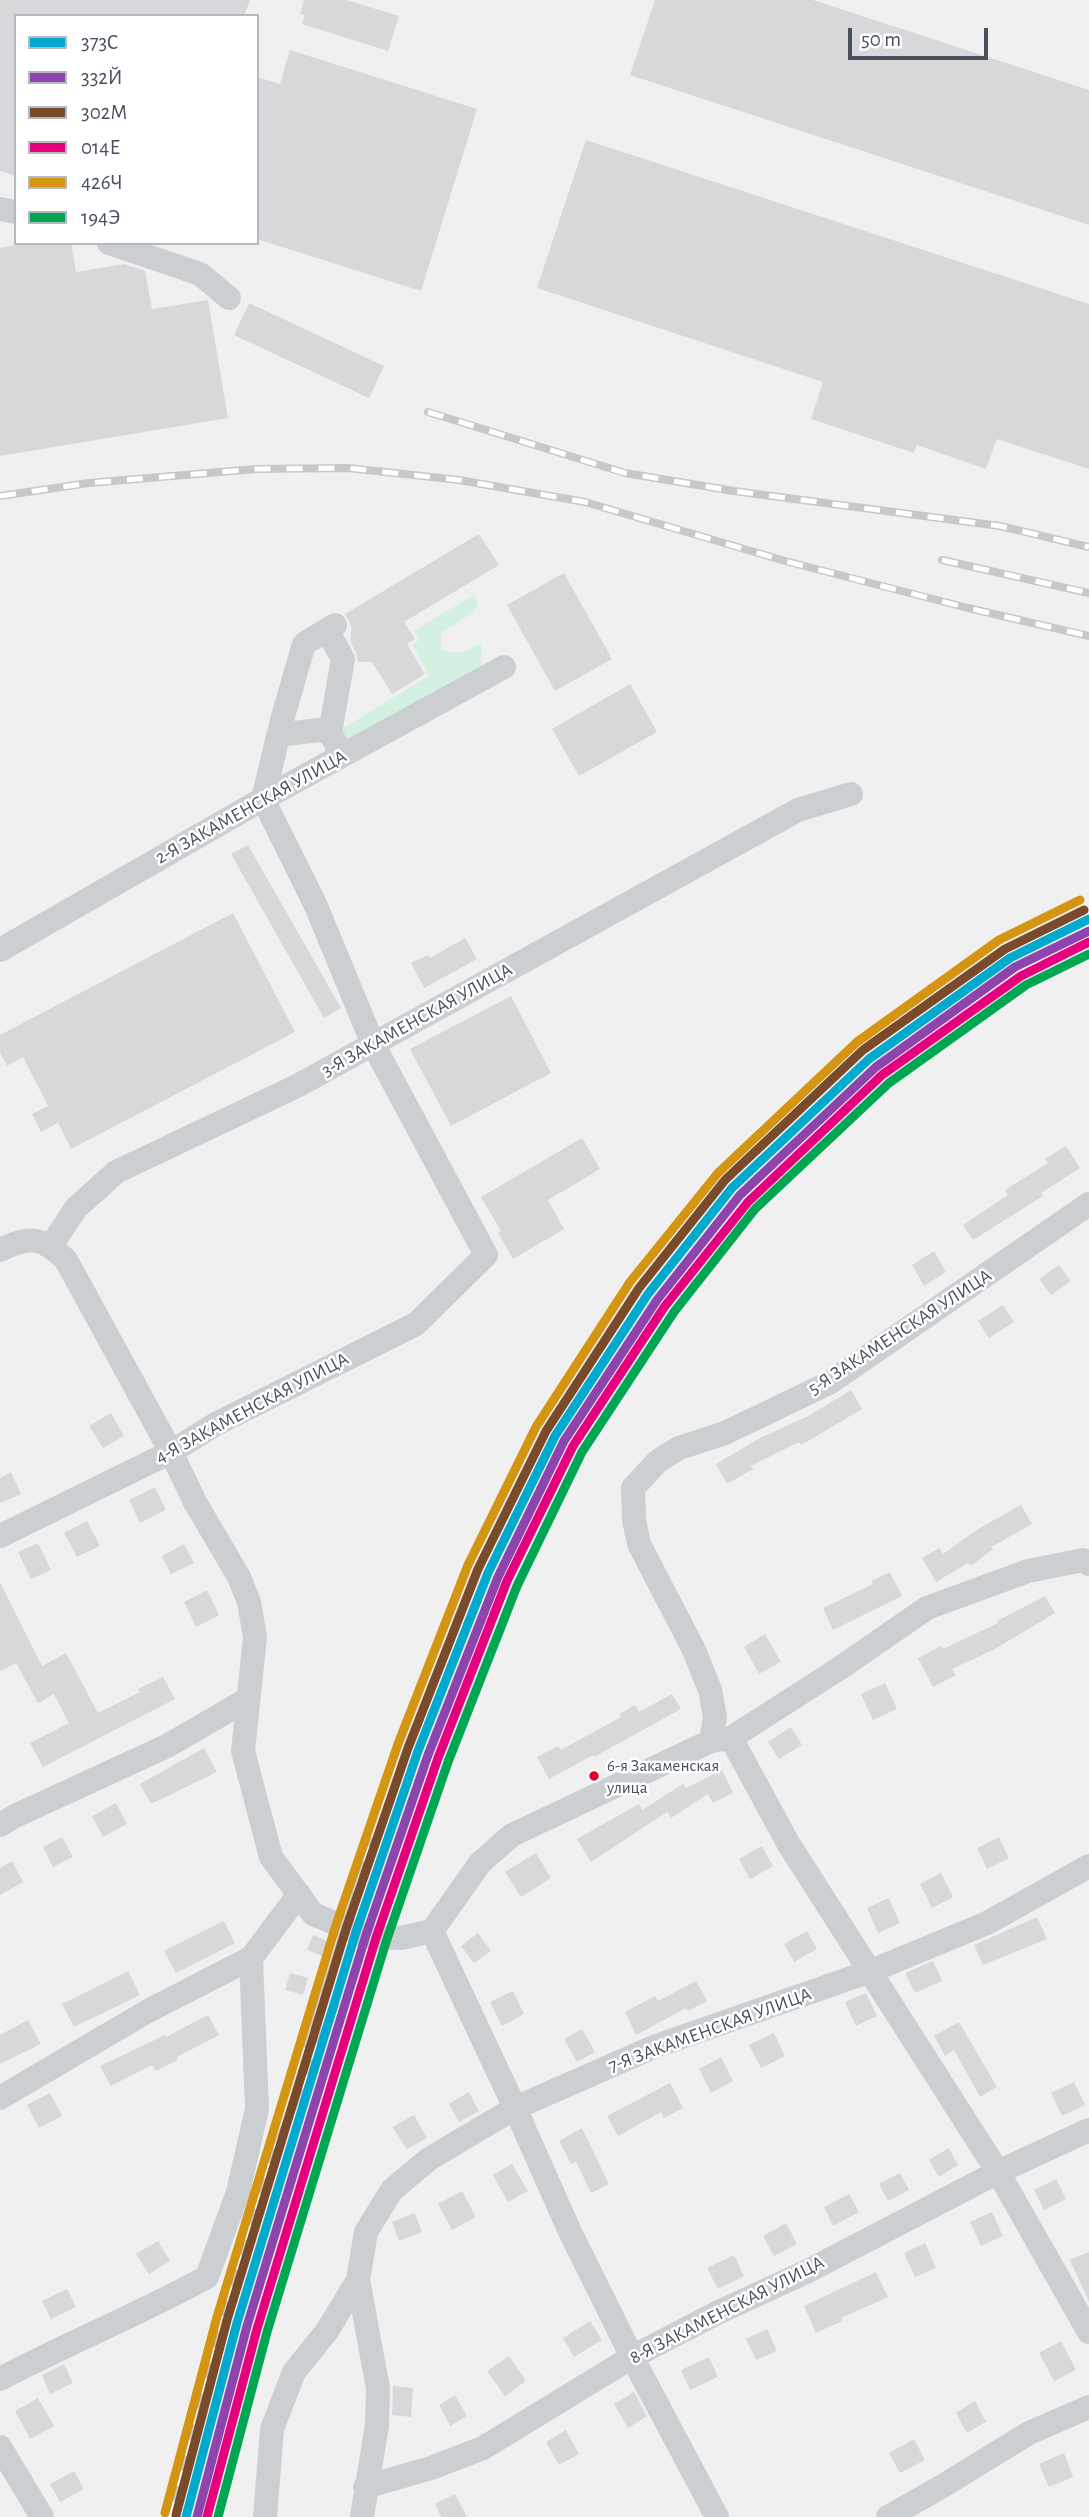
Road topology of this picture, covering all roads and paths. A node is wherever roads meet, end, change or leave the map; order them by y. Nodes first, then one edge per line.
1 (115, 245) edge
2 (229, 298) dead end
3 (504, 667) dead end
4 (330, 733) junction
5 (278, 735) junction
6 (342, 755) junction
7 (851, 794) dead end
8 (263, 799) junction
9 (0, 950) edge
10 (373, 1044) junction
11 (1089, 1204) edge
12 (51, 1246) junction
13 (0, 1250) edge
14 (171, 1452) junction
15 (0, 1536) edge
16 (1086, 1562) edge
17 (248, 1699) junction
18 (721, 1739) junction
19 (0, 1825) edge
20 (1089, 1866) edge
21 (299, 1894) junction
22 (432, 1931) junction
23 (251, 1958) junction
24 (871, 1971) junction
25 (0, 2098) edge
26 (515, 2108) junction
27 (1089, 2130) edge
28 (998, 2172) junction
29 (358, 2280) junction
30 (1089, 2332) edge
31 (632, 2357) junction
32 (0, 2379) edge
33 (1089, 2407) edge
34 (0, 2447) edge
35 (365, 2487) junction
36 (42, 2517) edge
37 (264, 2517) edge
38 (362, 2517) edge
39 (717, 2517) edge
40 (888, 2517) edge

1 - 2 street
3 - 6 street, 2-Я ЗАКАМЕНСКАЯ УЛИЦА
4 - 5 street
4 - 5 street
4 - 6 street
5 - 8 street
6 - 8 street, 2-Я ЗАКАМЕНСКАЯ УЛИЦА
7 - 10 street, 3-Я ЗАКАМЕНСКАЯ УЛИЦА
8 - 9 street, 2-Я ЗАКАМЕНСКАЯ УЛИЦА
8 - 10 street
10 - 12 street, 3-Я ЗАКАМЕНСКАЯ УЛИЦА
10 - 14 street, 4-Я ЗАКАМЕНСКАЯ УЛИЦА
11 - 18 street, 5-Я ЗАКАМЕНСКАЯ УЛИЦА
12 - 13 street
12 - 14 street
14 - 15 street, 4-Я ЗАКАМЕНСКАЯ УЛИЦА
14 - 17 street
16 - 18 street
17 - 19 street
17 - 21 street
18 - 22 street
18 - 24 street
20 - 24 street, 7-Я ЗАКАМЕНСКАЯ УЛИЦА
21 - 22 street
21 - 23 street
22 - 26 street
23 - 25 street
23 - 32 street
24 - 26 street, 7-Я ЗАКАМЕНСКАЯ УЛИЦА
24 - 28 street
26 - 29 street, 7-Я ЗАКАМЕНСКАЯ УЛИЦА
26 - 31 street
27 - 28 street, 8-Я ЗАКАМЕНСКАЯ УЛИЦА
28 - 30 street
28 - 31 street, 8-Я ЗАКАМЕНСКАЯ УЛИЦА
29 - 35 street
29 - 37 street
31 - 35 street, 8-Я ЗАКАМЕНСКАЯ УЛИЦА
31 - 39 street
33 - 40 street
34 - 36 street
35 - 38 street

